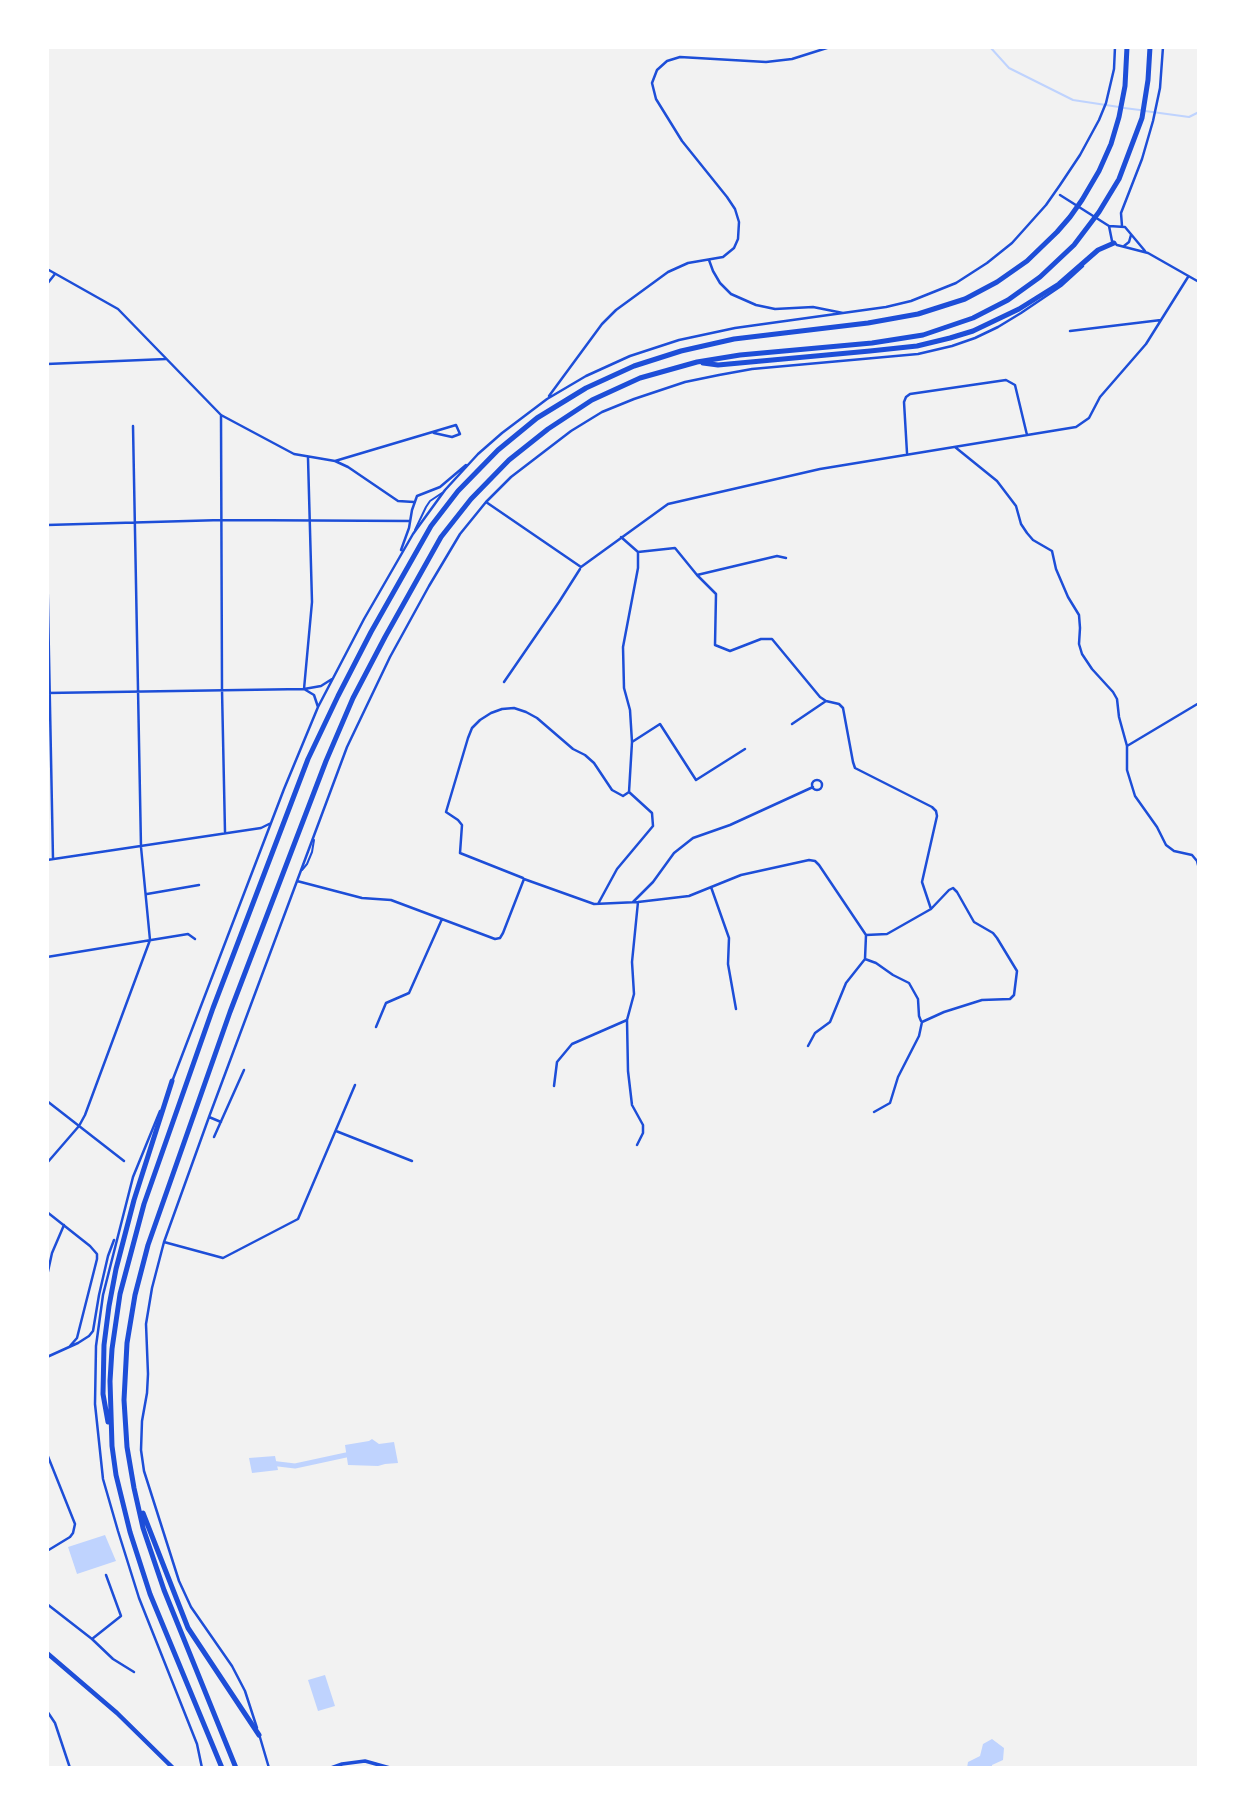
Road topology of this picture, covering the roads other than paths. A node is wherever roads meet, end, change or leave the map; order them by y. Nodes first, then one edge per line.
1 (830, 47) edge
2 (1115, 47) edge
3 (1127, 47) edge
4 (1150, 47) edge
5 (1163, 47) edge
6 (1060, 185) junction
7 (1060, 195) junction
8 (1046, 205) junction
9 (1109, 226) junction
10 (1122, 226) junction
11 (1116, 227) junction
12 (1111, 233) junction
13 (1131, 235) junction
14 (1115, 244) junction
15 (1124, 246) junction
16 (1148, 253) junction
17 (709, 260) junction
18 (47, 269) edge
19 (55, 274) junction
20 (1188, 277) junction
21 (1199, 282) edge
22 (47, 284) edge
23 (846, 314) junction
24 (1161, 320) junction
25 (1070, 331) dead end
26 (168, 359) junction
27 (697, 362) junction
28 (47, 364) edge
29 (547, 399) junction
30 (221, 415) junction
31 (133, 426) dead end
32 (434, 433) junction
33 (1027, 435) junction
34 (955, 447) junction
35 (478, 454) junction
36 (907, 454) junction
37 (308, 458) junction
38 (335, 461) junction
39 (414, 502) junction
40 (486, 502) junction
41 (222, 520) junction
42 (309, 520) junction
43 (410, 521) junction
44 (134, 523) junction
45 (47, 525) edge
46 (621, 537) junction
47 (638, 552) junction
48 (47, 554) edge
49 (786, 558) dead end
50 (397, 560) junction
51 (581, 568) junction
52 (697, 575) junction
53 (332, 679) junction
54 (504, 682) dead end
55 (304, 688) junction
56 (222, 690) junction
57 (138, 691) junction
58 (49, 693) edge
59 (826, 701) junction
60 (1199, 703) edge
61 (318, 707) junction
62 (792, 723) dead end
63 (632, 742) junction
64 (1127, 746) junction
65 (745, 749) dead end
66 (813, 787) dead end
67 (629, 792) junction
68 (271, 823) junction
69 (225, 832) junction
70 (141, 846) junction
71 (53, 859) junction
72 (47, 860) edge
73 (1199, 870) edge
74 (524, 879) junction
75 (297, 881) junction
76 (199, 885) dead end
77 (711, 887) junction
78 (147, 894) junction
79 (638, 901) junction
80 (633, 902) junction
81 (598, 904) junction
82 (931, 909) junction
83 (442, 919) junction
84 (866, 935) junction
85 (195, 939) dead end
86 (150, 940) junction
87 (47, 957) edge
88 (865, 959) junction
89 (736, 1009) dead end
90 (627, 1020) junction
91 (922, 1022) junction
92 (376, 1027) dead end
93 (808, 1046) dead end
94 (243, 1070) dead end
95 (172, 1081) junction
96 (355, 1085) dead end
97 (554, 1086) dead end
98 (47, 1101) edge
99 (874, 1112) dead end
100 (209, 1116) junction
101 (221, 1122) junction
102 (79, 1126) junction
103 (336, 1131) junction
104 (214, 1137) dead end
105 (636, 1145) dead end
106 (124, 1161) dead end
107 (412, 1161) dead end
108 (47, 1163) edge
109 (47, 1212) edge
110 (64, 1225) junction
111 (118, 1231) junction
112 (163, 1242) junction
113 (47, 1276) edge
114 (70, 1346) junction
115 (47, 1357) edge
116 (112, 1446) junction
117 (47, 1454) edge
118 (134, 1488) junction
119 (47, 1551) edge
120 (106, 1575) dead end
121 (47, 1604) edge
122 (92, 1639) junction
123 (47, 1653) edge
124 (134, 1672) dead end
125 (47, 1711) edge
126 (260, 1735) junction
127 (347, 1763) junction
128 (171, 1767) edge
129 (69, 1768) edge
130 (202, 1768) edge
131 (222, 1768) edge
132 (236, 1768) edge
133 (269, 1768) edge
134 (331, 1768) edge
135 (351, 1768) edge
136 (390, 1768) edge

1 - 17 street
2 - 6 street
3 - 116 highway
4 - 27 highway
5 - 10 street
6 - 7 street
6 - 8 street
7 - 8 street
7 - 9 street
8 - 23 street
9 - 11 street
9 - 12 street
10 - 11 street
10 - 13 street
11 - 12 street
12 - 14 street
13 - 15 street
13 - 16 street
14 - 15 street
14 - 27 highway
14 - 40 street
15 - 16 street
16 - 20 street
17 - 23 street
17 - 29 street
18 - 19 street
19 - 22 street
19 - 26 street
20 - 21 street
20 - 24 street
23 - 29 street
24 - 25 street
24 - 33 street
26 - 28 street
26 - 30 street
27 - 118 highway
29 - 35 street
30 - 37 street
30 - 41 street
31 - 44 street
32 - 32 street
32 - 38 street
33 - 34 street
33 - 36 street
34 - 36 street
34 - 64 street
35 - 39 street
35 - 50 street
36 - 46 street
37 - 38 street
37 - 42 street
38 - 39 street
39 - 43 street
40 - 51 street
40 - 75 street
41 - 42 street
41 - 44 street
41 - 56 street
42 - 43 street
42 - 55 street
43 - 50 street
44 - 45 street
44 - 57 street
46 - 47 street
46 - 51 street
47 - 52 street
47 - 63 street
48 - 58 street
49 - 52 street
50 - 53 street
51 - 54 street
52 - 59 street
53 - 55 street
53 - 61 street
55 - 56 street
55 - 61 street
56 - 57 street
56 - 69 street
57 - 58 street
57 - 70 street
58 - 71 street
59 - 62 street
59 - 82 street
60 - 64 street
61 - 68 street
63 - 65 street
63 - 67 street
64 - 73 street
66 - 80 street
67 - 74 street
67 - 81 street
68 - 69 street
68 - 95 street
69 - 70 street
70 - 71 street
70 - 78 street
71 - 72 street
74 - 81 street
74 - 83 street
75 - 83 street
75 - 100 street
76 - 78 street
77 - 79 street
77 - 84 street
77 - 89 street
78 - 86 street
79 - 80 street
79 - 90 street
80 - 81 street
82 - 84 street
82 - 91 street
83 - 92 street
84 - 88 street
85 - 86 street
86 - 87 street
86 - 102 street
88 - 91 street
88 - 93 street
90 - 97 street
90 - 105 street
91 - 99 street
94 - 101 street
95 - 111 street
95 - 116 highway
96 - 103 street
98 - 102 street
100 - 101 street
100 - 112 street
101 - 104 street
102 - 106 street
102 - 108 street
103 - 107 street
103 - 112 street
109 - 110 street
110 - 113 street
110 - 114 street
111 - 114 street
111 - 130 street
112 - 126 street
114 - 115 street
116 - 131 highway
117 - 119 street
118 - 126 highway
118 - 132 highway
120 - 122 street
121 - 122 street
122 - 124 street
123 - 128 main road
125 - 129 street
126 - 133 street
127 - 134 street
127 - 135 street
127 - 136 street

